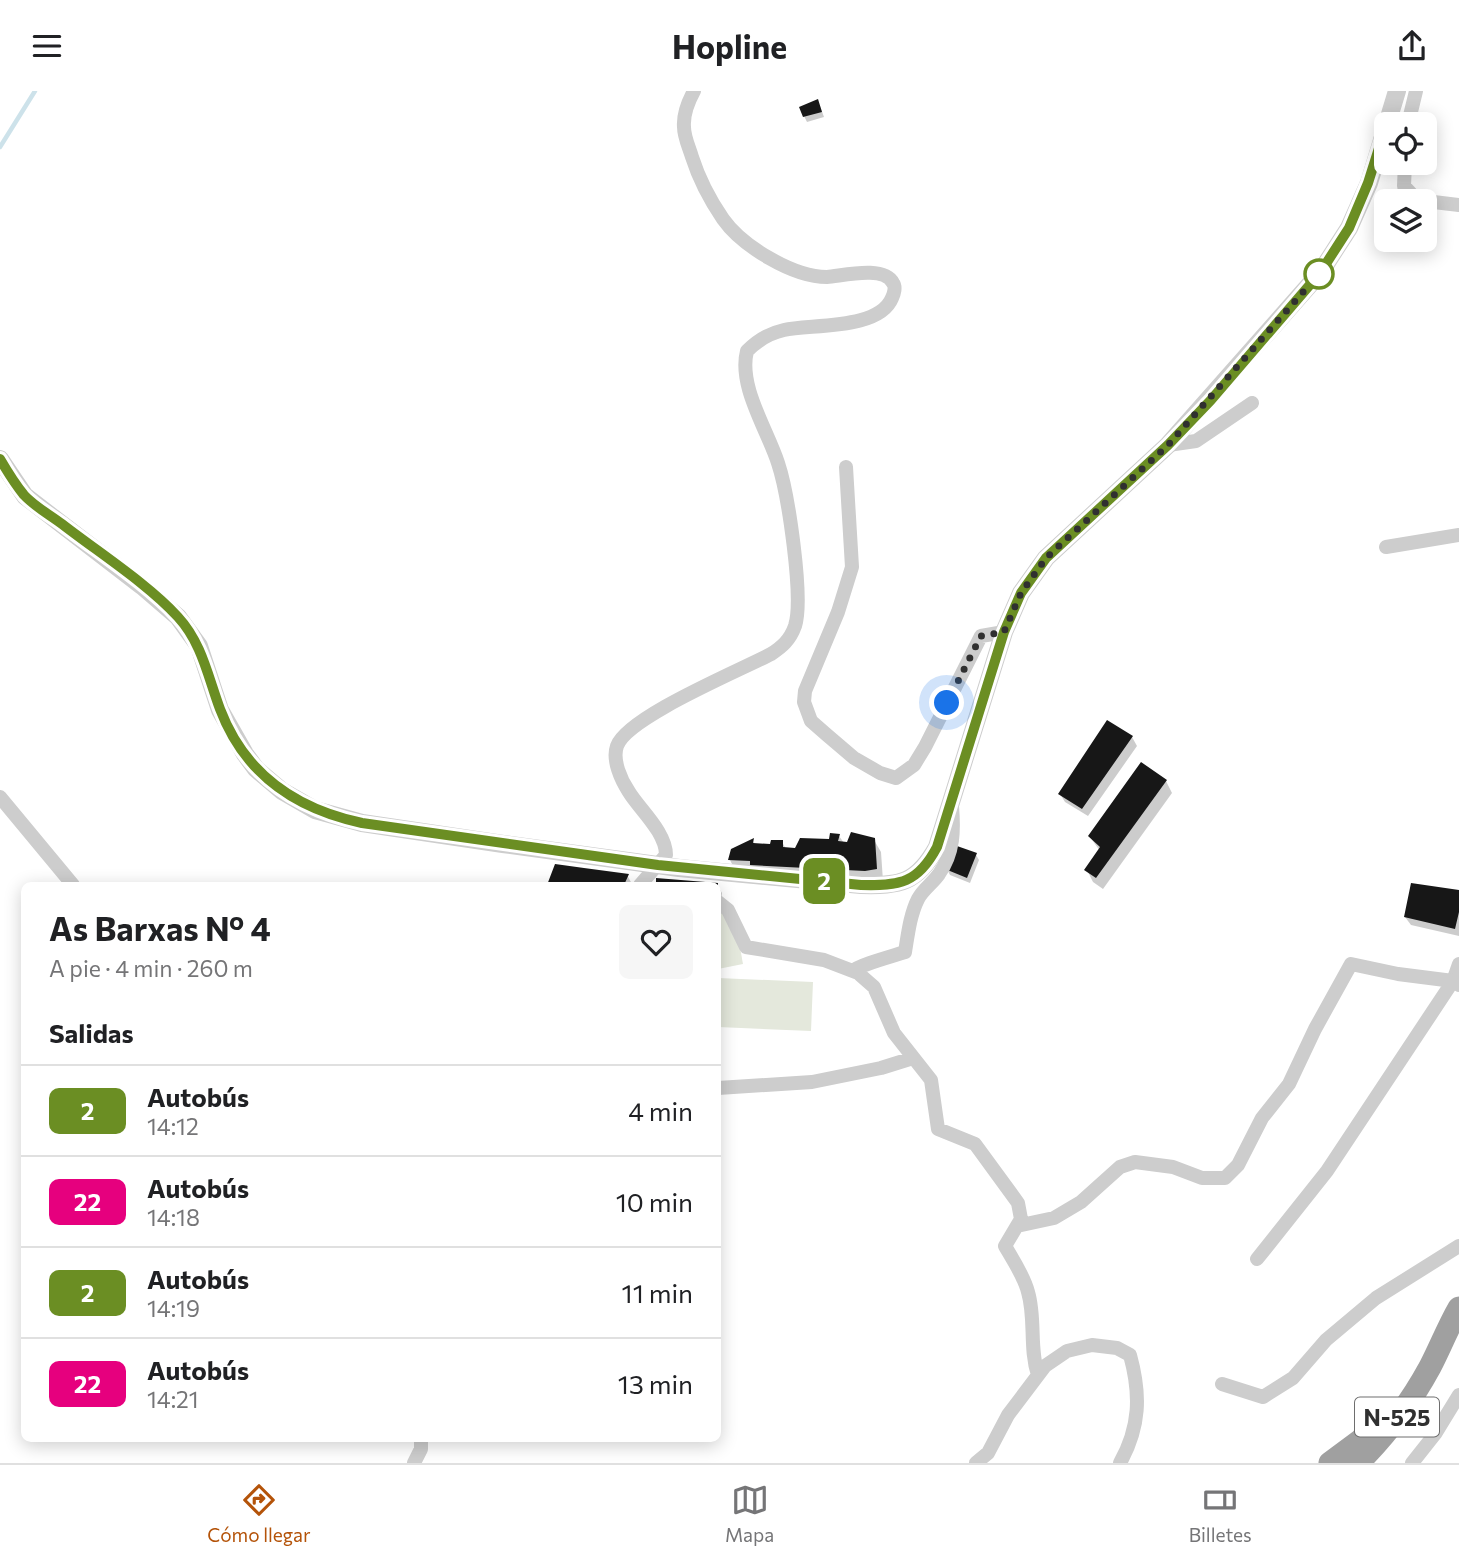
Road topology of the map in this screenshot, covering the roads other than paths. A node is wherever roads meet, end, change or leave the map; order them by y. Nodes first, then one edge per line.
1 (694, 91) edge
2 (1397, 91) edge
3 (1416, 91) edge
4 (1390, 112) edge
5 (1411, 112) edge
6 (1374, 164) edge
7 (1404, 175) edge
8 (1459, 205) edge
9 (1252, 403) dead end
10 (1168, 445) junction
11 (0, 459) edge
12 (846, 467) dead end
13 (1459, 535) edge
14 (1386, 547) dead end
15 (1004, 632) junction
16 (0, 797) edge
17 (952, 804) junction
18 (658, 865) junction
19 (71, 882) edge
20 (643, 882) edge
21 (721, 904) edge
22 (1459, 964) edge
23 (853, 971) junction
24 (1456, 983) edge
25 (913, 1058) junction
26 (721, 1088) edge
27 (1017, 1226) junction
28 (1459, 1246) edge
29 (1257, 1259) dead end
30 (1459, 1308) edge
31 (1445, 1333) junction
32 (1430, 1366) junction
33 (1038, 1375) junction
34 (1222, 1384) dead end
35 (1459, 1395) edge
36 (421, 1442) edge
37 (414, 1463) edge
38 (976, 1463) edge
39 (1120, 1463) edge
40 (1330, 1463) edge
41 (1357, 1463) edge
42 (1377, 1463) edge
43 (1412, 1463) edge

1 - 18 street
2 - 4 street
3 - 5 street
6 - 10 street
7 - 8 street
9 - 10 street
10 - 15 street
11 - 18 street
12 - 15 street
13 - 14 street
15 - 17 street
16 - 19 street
17 - 18 street
17 - 23 street
18 - 20 street
21 - 23 street
22 - 24 street
23 - 25 street
24 - 27 street
24 - 29 street
25 - 26 street
25 - 27 street
27 - 33 street
28 - 34 street
30 - 31 highway, N-525
31 - 32 highway, N-525
31 - 40 highway
32 - 41 highway, N-525
32 - 42 highway
33 - 38 street
33 - 39 street
35 - 43 street
36 - 37 street

